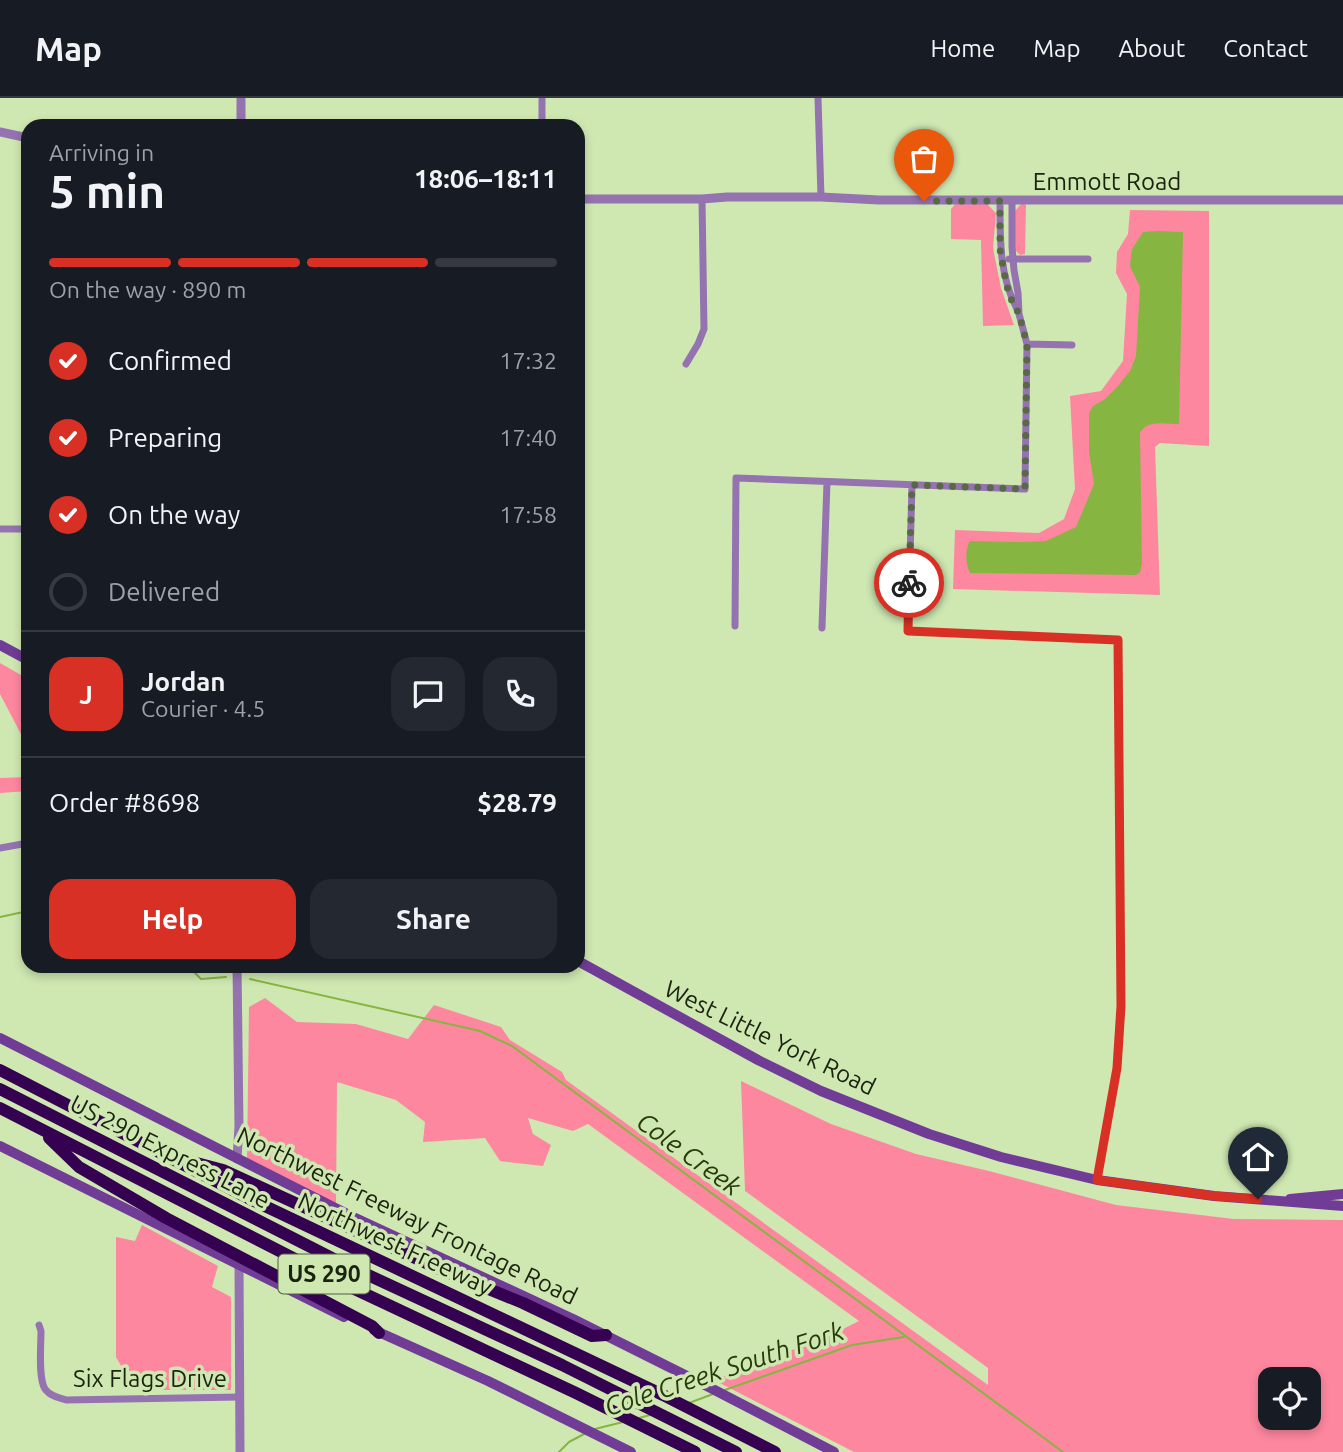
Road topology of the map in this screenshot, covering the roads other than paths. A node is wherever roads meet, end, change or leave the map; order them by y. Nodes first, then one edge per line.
1 (241, 98) edge
2 (542, 98) edge
3 (818, 98) edge
4 (241, 119) edge
5 (542, 119) edge
6 (0, 132) edge
7 (21, 136) edge
8 (821, 197) junction
9 (585, 199) edge
10 (702, 199) junction
11 (1000, 201) junction
12 (1012, 201) junction
13 (1343, 201) edge
14 (1013, 258) junction
15 (1087, 259) dead end
16 (1002, 260) junction
17 (1019, 314) junction
18 (1027, 344) junction
19 (1072, 345) dead end
20 (686, 365) dead end
21 (827, 482) junction
22 (912, 485) junction
23 (0, 529) edge
24 (21, 529) edge
25 (735, 626) dead end
26 (822, 628) dead end
27 (0, 645) edge
28 (21, 656) edge
29 (21, 844) edge
30 (0, 848) edge
31 (585, 965) edge
32 (237, 973) edge
33 (0, 1038) edge
34 (0, 1070) edge
35 (0, 1089) edge
36 (0, 1108) edge
37 (38, 1128) junction
38 (0, 1146) edge
39 (171, 1157) junction
40 (237, 1159) junction
41 (1097, 1180) junction
42 (1343, 1194) edge
43 (1279, 1200) junction
44 (1343, 1206) edge
45 (239, 1266) junction
46 (39, 1325) dead end
47 (379, 1333) junction
48 (606, 1335) junction
49 (240, 1397) junction
50 (240, 1452) edge
51 (631, 1452) edge
52 (695, 1452) edge
53 (736, 1452) edge
54 (775, 1452) edge
55 (834, 1452) edge

1 - 4 street
2 - 5 street
3 - 8 street
6 - 7 street
8 - 10 street, Emmott Road
8 - 11 street, Emmott Road
9 - 10 street, Emmott Road
10 - 20 street
11 - 12 street, Emmott Road
11 - 16 street
12 - 13 street, Emmott Road
12 - 14 street
14 - 15 street
14 - 16 street
14 - 17 street
16 - 17 street
17 - 18 street
18 - 19 street
18 - 22 street
21 - 22 street
21 - 25 street
21 - 26 street
22 - 41 street
23 - 24 street
27 - 28 main road
29 - 30 street
31 - 41 main road, West Little York Road
32 - 40 street
33 - 40 main road, Northwest Freeway Frontage Road
34 - 39 highway, Northwest Freeway / US 290
35 - 53 highway, US 290 Express Lane
36 - 37 highway, US 290
37 - 47 highway
37 - 52 highway, US 290
38 - 45 main road
39 - 48 highway
39 - 54 highway, Northwest Freeway / US 290
40 - 48 main road, Northwest Freeway Frontage Road
41 - 43 main road, West Little York Road
42 - 43 main road, West Little York Road
43 - 44 main road, West Little York Road
45 - 47 main road
45 - 49 street
46 - 49 street, Six Flags Drive
47 - 51 main road
48 - 55 main road, Northwest Freeway Frontage Road
49 - 50 street

